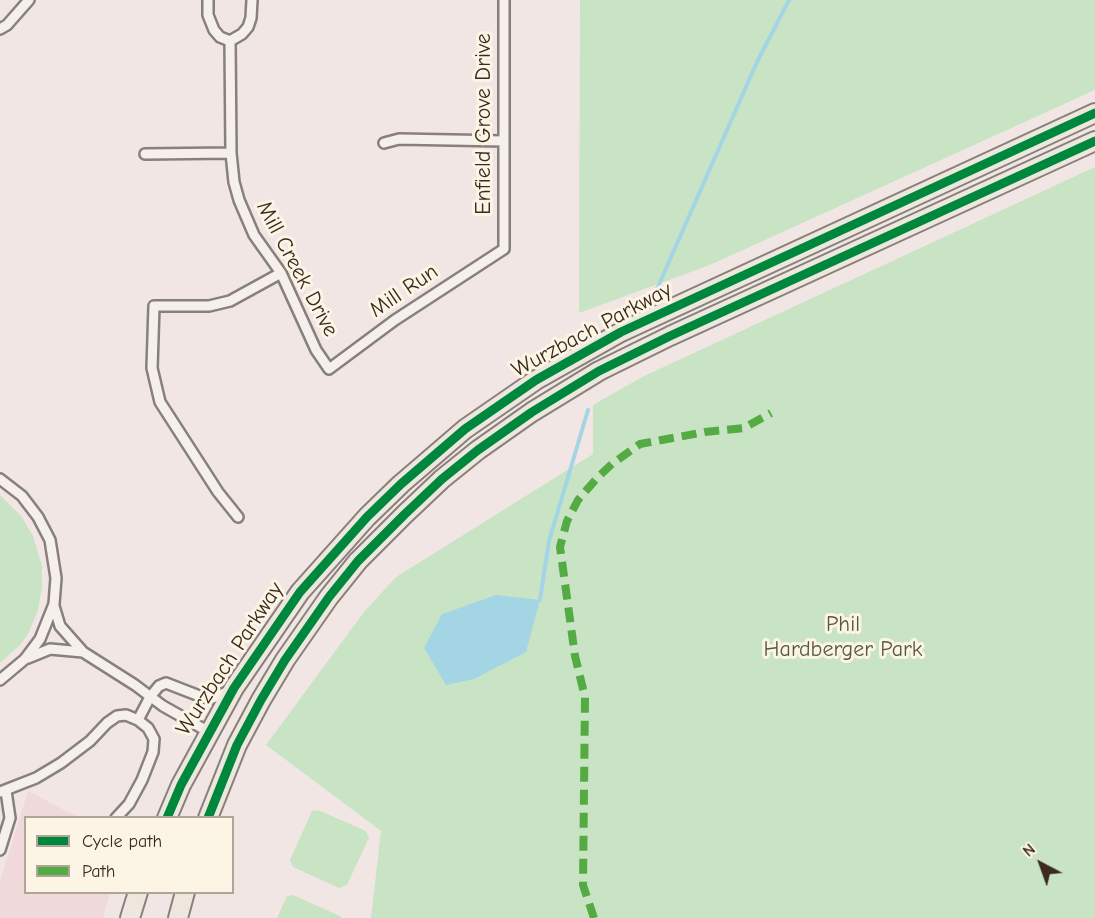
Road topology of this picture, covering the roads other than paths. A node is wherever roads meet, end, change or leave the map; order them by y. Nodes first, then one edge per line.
1 (30, 0) edge
2 (208, 0) edge
3 (252, 0) edge
4 (504, 0) edge
5 (0, 29) edge
6 (230, 41) junction
7 (1095, 113) edge
8 (504, 141) junction
9 (1095, 141) edge
10 (384, 143) dead end
11 (231, 153) junction
12 (145, 154) dead end
13 (504, 249) joint
14 (281, 273) junction
15 (329, 369) joint
16 (0, 479) edge
17 (238, 518) dead end
18 (54, 604) junction
19 (83, 652) junction
20 (26, 659) junction
21 (0, 680) edge
22 (234, 688) junction
23 (150, 697) junction
24 (138, 720) junction
25 (209, 732) junction
26 (3, 792) edge
27 (118, 816) edge
28 (168, 816) edge
29 (209, 816) edge
30 (0, 850) edge
31 (137, 894) edge
32 (184, 894) edge
33 (129, 918) edge
34 (178, 918) edge

1 - 5 street
2 - 6 street
3 - 6 street
4 - 8 street, Enfield Grove Drive
6 - 11 street, Mill Creek Drive
7 - 22 highway, Wurzbach Parkway
8 - 10 street
8 - 13 street, Enfield Grove Drive
9 - 29 highway, Wurzbach Parkway
11 - 12 street
11 - 14 street, Mill Creek Drive
13 - 15 street, Mill Run
14 - 15 street, Mill Creek Drive
14 - 17 street
16 - 18 street
18 - 19 street
18 - 20 street
19 - 20 street
19 - 23 street
20 - 21 street
22 - 23 street
22 - 25 highway, Wurzbach Parkway
23 - 24 street
23 - 25 street
24 - 26 street
24 - 27 street
25 - 28 highway, Wurzbach Parkway
26 - 30 street
31 - 33 highway
32 - 34 highway

